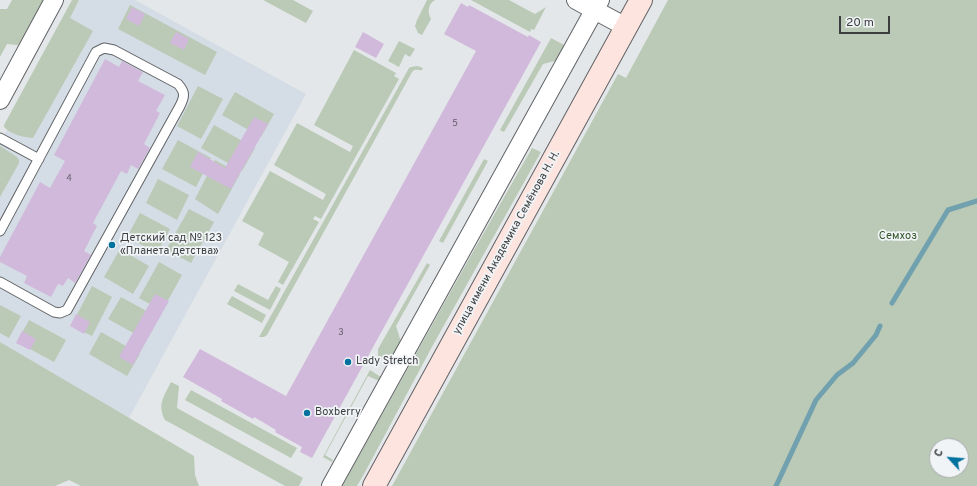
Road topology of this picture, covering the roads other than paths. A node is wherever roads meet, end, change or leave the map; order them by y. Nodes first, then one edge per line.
1 (54, 0) edge
2 (576, 0) edge
3 (641, 0) edge
4 (597, 5) edge
5 (626, 27) junction
6 (0, 100) edge
7 (0, 138) edge
8 (39, 159) junction
9 (0, 231) edge
10 (0, 282) edge
11 (332, 486) edge
12 (374, 486) edge

1 - 6 street
2 - 4 street
3 - 5 main road, улица имени Академика Семёнова Н. Н.
4 - 5 street
4 - 11 street
5 - 12 main road, улица имени Академика Семёнова Н. Н.
7 - 8 lane
8 - 9 lane
8 - 10 lane

